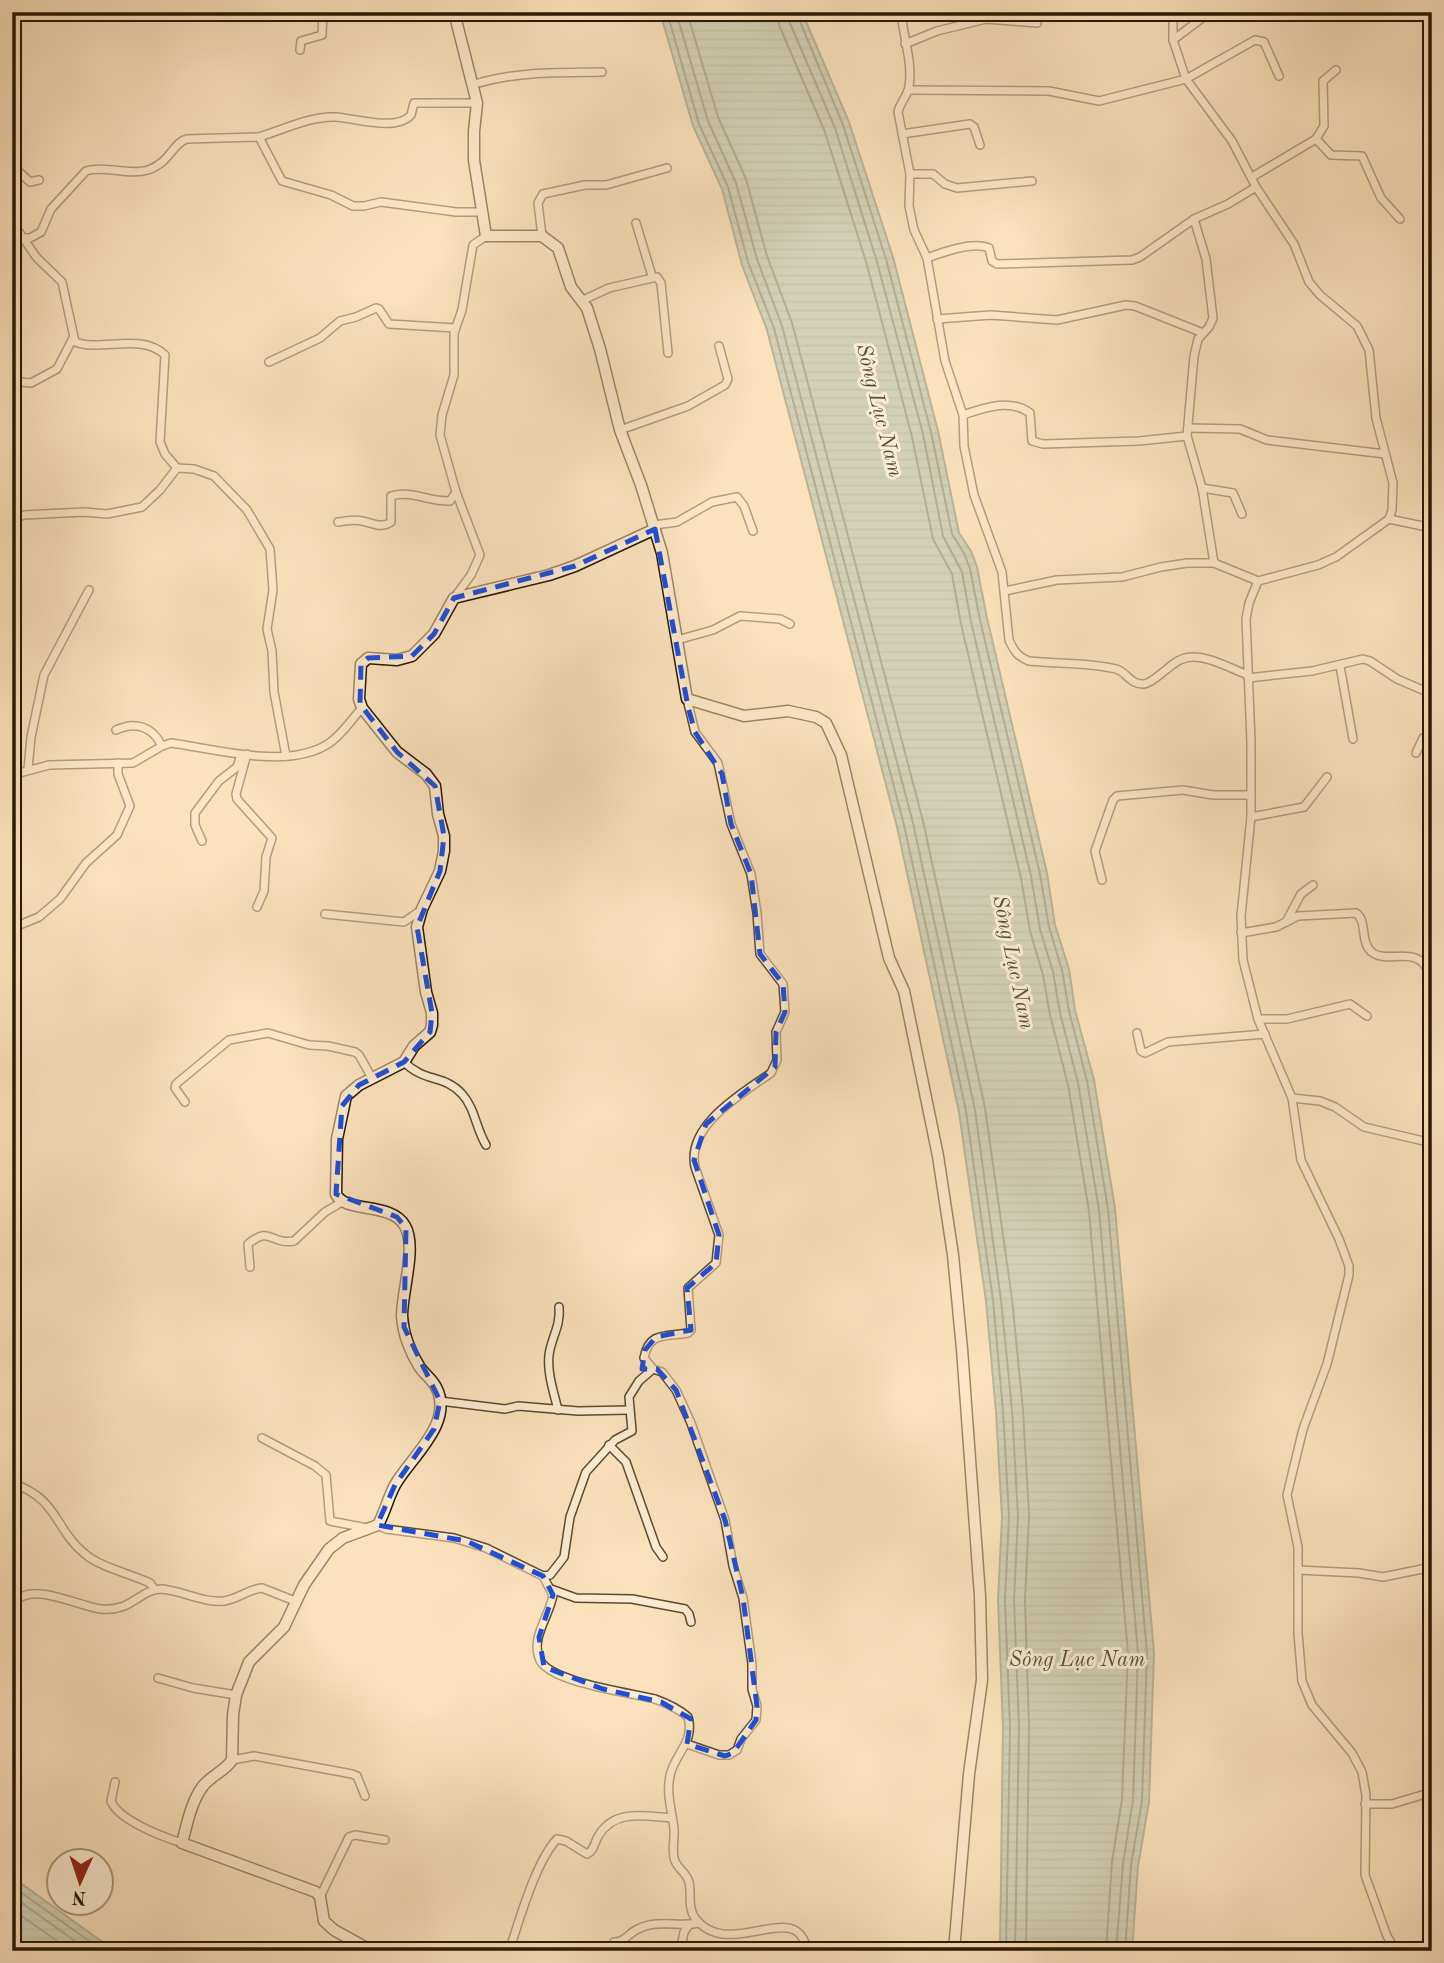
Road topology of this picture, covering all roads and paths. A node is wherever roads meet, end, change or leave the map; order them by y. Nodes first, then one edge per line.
1 (323, 12) edge
2 (454, 12) edge
3 (901, 12) edge
4 (1173, 12) edge
5 (1210, 12) edge
6 (1037, 23) dead end
7 (1174, 40) junction
8 (905, 44) junction
9 (300, 50) dead end
10 (1336, 70) dead end
11 (602, 72) dead end
12 (1279, 76) dead end
13 (1186, 79) junction
14 (472, 85) junction
15 (909, 90) junction
16 (478, 103) junction
17 (902, 134) junction
18 (259, 137) junction
19 (1316, 139) junction
20 (980, 145) dead end
21 (12, 168) edge
22 (667, 168) dead end
23 (910, 174) junction
24 (1252, 177) junction
25 (39, 180) dead end
26 (1032, 181) dead end
27 (1256, 187) junction
28 (482, 212) junction
29 (1194, 219) junction
30 (1400, 219) dead end
31 (12, 222) edge
32 (636, 223) dead end
33 (486, 236) junction
34 (542, 236) junction
35 (24, 239) junction
36 (927, 258) junction
37 (652, 276) junction
38 (581, 301) junction
39 (937, 319) junction
40 (455, 328) junction
41 (1203, 333) junction
42 (73, 338) junction
43 (719, 346) dead end
44 (668, 353) dead end
45 (269, 362) dead end
46 (12, 381) edge
47 (963, 415) junction
48 (620, 430) junction
49 (1187, 432) junction
50 (1385, 454) junction
51 (177, 468) junction
52 (1202, 488) junction
53 (456, 492) junction
54 (1241, 514) dead end
55 (12, 519) edge
56 (1389, 519) junction
57 (338, 522) dead end
58 (655, 527) junction
59 (1432, 528) edge
60 (753, 531) dead end
61 (1214, 563) junction
62 (1258, 581) junction
63 (89, 590) dead end
64 (1005, 591) junction
65 (454, 598) junction
66 (790, 624) dead end
67 (677, 640) junction
68 (1340, 666) junction
69 (1248, 676) junction
70 (1432, 694) edge
71 (687, 699) junction
72 (362, 708) junction
73 (116, 730) dead end
74 (1353, 738) dead end
75 (1432, 738) edge
76 (162, 746) junction
77 (244, 754) junction
78 (1416, 754) dead end
79 (286, 756) junction
80 (118, 763) junction
81 (28, 769) junction
82 (12, 775) edge
83 (1326, 777) dead end
84 (1251, 795) junction
85 (1251, 817) junction
86 (202, 841) dead end
87 (1102, 880) dead end
88 (1313, 885) dead end
89 (257, 907) dead end
90 (422, 909) junction
91 (326, 914) dead end
92 (1286, 923) junction
93 (12, 928) edge
94 (1241, 933) junction
95 (1432, 976) edge
96 (1367, 1016) dead end
97 (1258, 1019) junction
98 (1137, 1033) dead end
99 (1265, 1034) junction
100 (404, 1062) junction
101 (372, 1078) junction
102 (1292, 1098) junction
103 (185, 1102) dead end
104 (1432, 1143) edge
105 (486, 1145) dead end
106 (342, 1202) junction
107 (250, 1267) dead end
108 (559, 1307) dead end
109 (653, 1369) junction
110 (440, 1401) junction
111 (558, 1410) junction
112 (629, 1410) junction
113 (262, 1438) dead end
114 (609, 1445) junction
115 (12, 1483) edge
116 (373, 1526) junction
117 (663, 1558) dead end
118 (1432, 1567) edge
119 (1298, 1570) junction
120 (543, 1576) junction
121 (154, 1589) junction
122 (551, 1589) junction
123 (295, 1601) junction
124 (12, 1605) edge
125 (691, 1622) dead end
126 (158, 1678) dead end
127 (236, 1695) junction
128 (687, 1744) junction
129 (232, 1760) junction
130 (115, 1782) dead end
131 (1432, 1792) edge
132 (365, 1796) dead end
133 (1365, 1804) junction
134 (672, 1818) junction
135 (385, 1840) dead end
136 (182, 1843) junction
137 (320, 1897) junction
138 (699, 1923) junction
139 (689, 1925) junction
140 (614, 1942) dead end
141 (372, 1951) edge
142 (509, 1951) edge
143 (674, 1951) edge
144 (807, 1951) edge
145 (954, 1951) edge
146 (1396, 1951) edge

1 - 9 street
2 - 14 street
3 - 8 street
4 - 7 street
5 - 7 street
6 - 8 street
7 - 13 street
8 - 15 street
10 - 19 street
11 - 14 street
12 - 13 street
13 - 15 street
13 - 24 street
14 - 16 street
15 - 17 street
16 - 18 street
16 - 28 street
17 - 20 street
17 - 23 street
18 - 28 street
18 - 35 street
19 - 24 street
19 - 30 street
21 - 25 street
22 - 34 street
23 - 26 street
23 - 36 street
24 - 27 street
27 - 29 street
27 - 50 street
28 - 33 street
29 - 36 street
29 - 41 street
31 - 35 street
32 - 37 street
33 - 34 street
33 - 40 street
34 - 38 street
35 - 42 street
36 - 39 street
37 - 38 street
37 - 44 street
38 - 48 street
39 - 41 street
39 - 47 street
40 - 45 street
40 - 53 street
41 - 49 street
42 - 46 street
42 - 51 street
43 - 48 street
47 - 49 street
47 - 64 street
48 - 58 street
49 - 50 street
49 - 52 street
50 - 56 street
51 - 55 street
51 - 79 street
52 - 54 street
52 - 61 street
53 - 57 street
53 - 65 street
56 - 59 street
56 - 62 street
58 - 60 street
58 - 65 street
58 - 67 street
61 - 62 street
61 - 64 street
62 - 69 street
63 - 81 street
64 - 69 street
65 - 72 street
66 - 67 street
67 - 71 street
68 - 69 street
68 - 70 street
68 - 74 street
69 - 84 street
71 - 109 street
71 - 145 street
72 - 79 street
72 - 90 street
73 - 76 street
75 - 78 street
76 - 77 street
76 - 80 street
77 - 79 street
77 - 86 street
77 - 89 street
80 - 81 street
80 - 93 street
81 - 82 street
83 - 85 street
84 - 85 street
84 - 87 street
85 - 94 street
88 - 92 street
90 - 91 street
90 - 100 street
92 - 94 street
92 - 95 street
94 - 97 street
96 - 97 street
97 - 99 street
98 - 99 street
99 - 102 street
100 - 101 street
100 - 105 street
101 - 103 street
101 - 106 street
102 - 104 street
102 - 119 street
106 - 107 street
106 - 110 street
108 - 111 street
109 - 112 street
109 - 128 street
110 - 111 street
110 - 116 street
111 - 112 street
112 - 114 street
113 - 116 street
114 - 117 street
114 - 120 street
115 - 121 street
116 - 120 street
116 - 123 street
118 - 119 street
119 - 133 street
120 - 122 street
121 - 123 street
121 - 124 street
122 - 125 street
122 - 128 street
123 - 127 street
126 - 127 street
127 - 129 street
128 - 134 street
129 - 132 street
129 - 136 street
130 - 136 street
131 - 133 street
133 - 146 street
134 - 138 street
134 - 142 street
135 - 137 street
136 - 137 street
137 - 141 street
138 - 139 street
138 - 144 street
139 - 140 street
139 - 143 street

